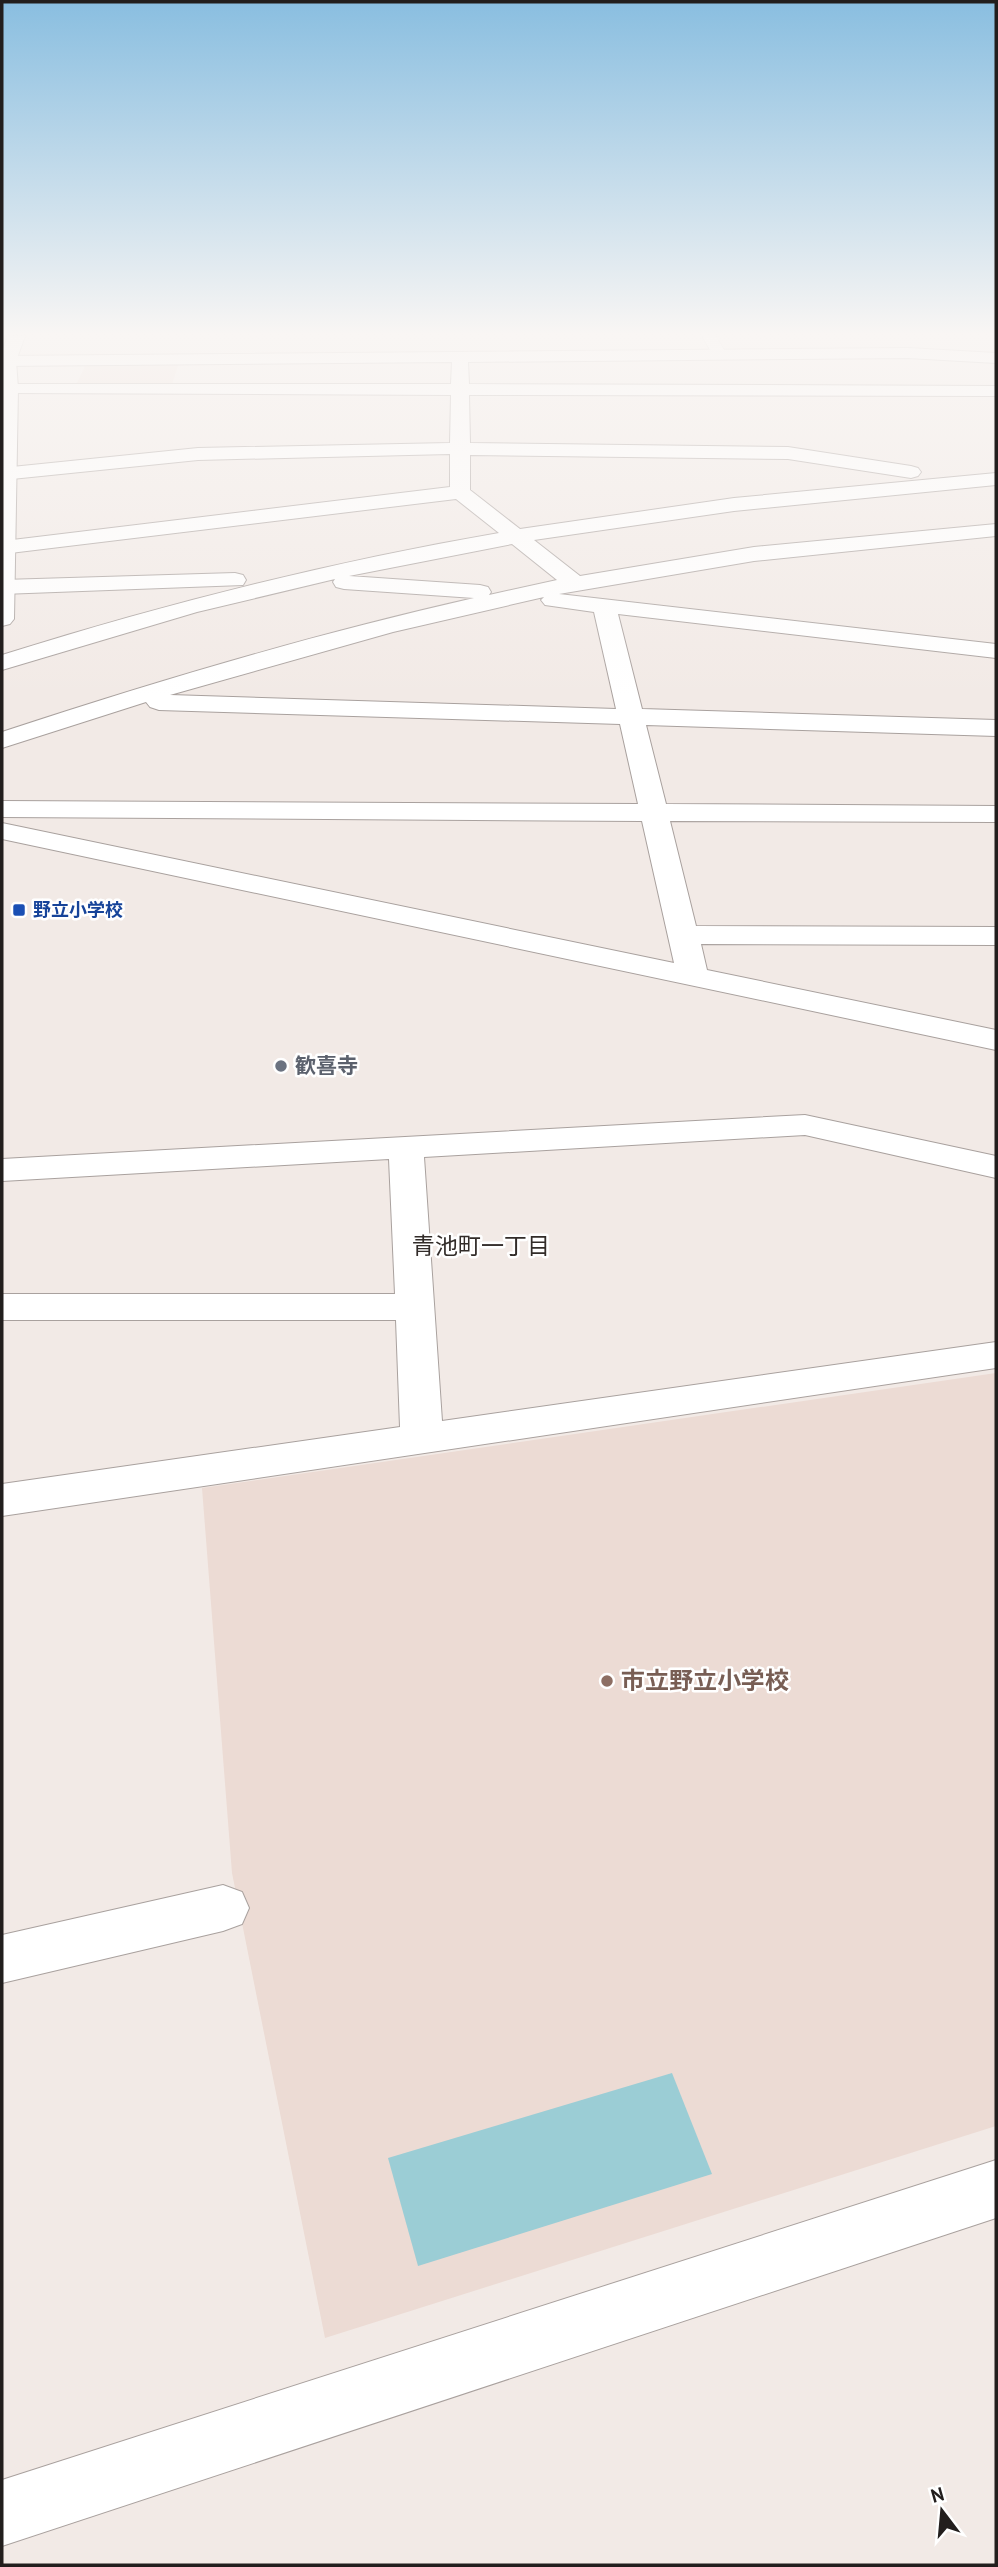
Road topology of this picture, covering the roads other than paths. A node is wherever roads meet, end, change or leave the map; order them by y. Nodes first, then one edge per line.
1 (180, 456) edge
2 (460, 456) edge
3 (806, 456) edge
4 (4, 473) edge
5 (996, 479) edge
6 (967, 481) junction
7 (460, 492) junction
8 (996, 530) edge
9 (515, 536) junction
10 (4, 548) junction
11 (300, 579) junction
12 (3, 581) edge
13 (576, 584) junction
14 (517, 595) junction
15 (606, 607) junction
16 (2, 619) edge
17 (996, 651) edge
18 (2, 663) edge
19 (121, 700) junction
20 (632, 717) junction
21 (996, 728) edge
22 (2, 740) edge
23 (2, 809) edge
24 (654, 813) junction
25 (996, 814) edge
26 (2, 831) edge
27 (683, 935) junction
28 (996, 936) edge
29 (693, 976) junction
30 (996, 1040) edge
31 (405, 1147) junction
32 (996, 1167) edge
33 (2, 1170) edge
34 (2, 1307) edge
35 (414, 1307) junction
36 (996, 1355) edge
37 (422, 1440) junction
38 (2, 1500) edge
39 (223, 1908) dead end
40 (2, 1959) edge
41 (996, 2189) edge
42 (2, 2513) edge

1 - 4 street
2 - 7 street
3 - 6 street
4 - 10 street
5 - 6 street
6 - 9 street
7 - 9 street
7 - 10 street
8 - 13 street
9 - 11 street
9 - 13 street
10 - 12 street
11 - 12 street
11 - 14 street
11 - 18 street
12 - 16 street
13 - 14 street
14 - 15 street
14 - 19 street
15 - 17 street
15 - 20 street
19 - 20 street
19 - 22 street
20 - 21 street
20 - 24 street
23 - 24 street
24 - 25 street
24 - 27 street
26 - 29 street
27 - 28 street
27 - 29 street
29 - 30 street
31 - 32 street
31 - 33 street
31 - 35 street
34 - 35 street
35 - 37 street
36 - 37 street
37 - 38 street
39 - 40 street
41 - 42 street

